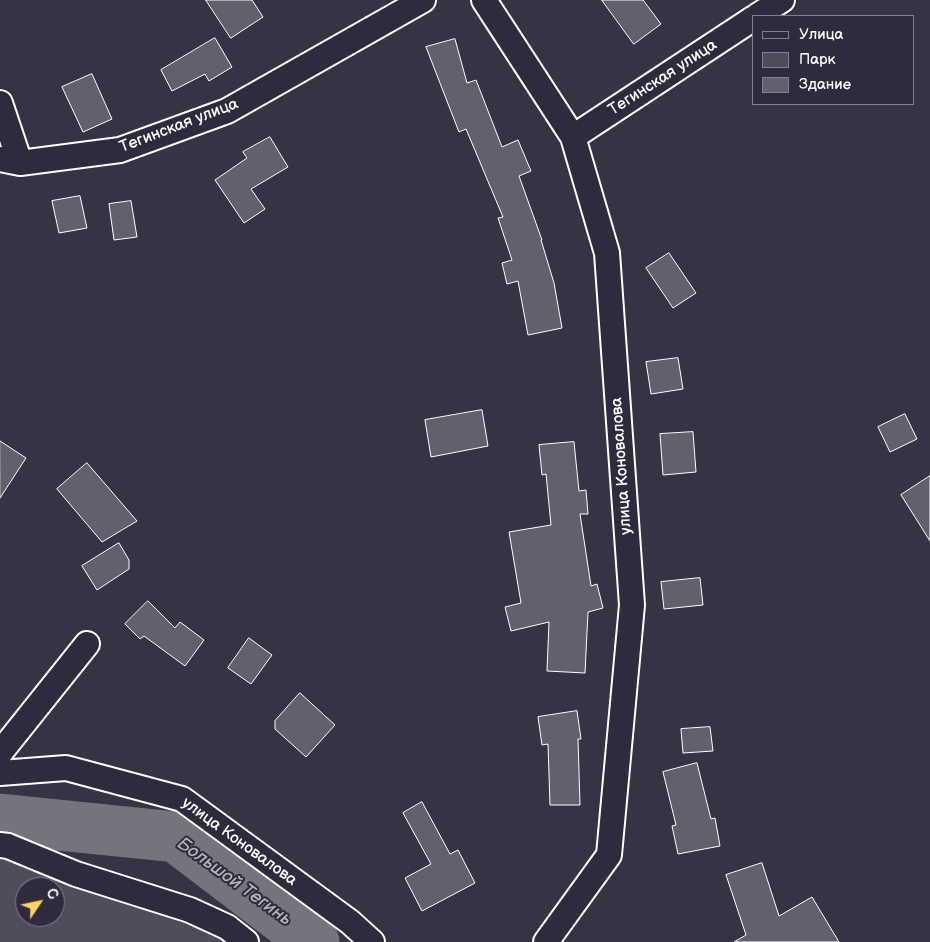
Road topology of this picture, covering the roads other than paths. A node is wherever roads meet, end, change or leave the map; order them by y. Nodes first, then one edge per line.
1 (423, 0) edge
2 (484, 0) edge
3 (782, 0) edge
4 (758, 15) edge
5 (752, 19) edge
6 (0, 103) edge
7 (573, 137) junction
8 (10, 161) edge
9 (87, 644) dead end
10 (0, 753) edge
11 (0, 773) edge
12 (0, 845) edge
13 (246, 942) edge
14 (372, 942) edge
15 (546, 942) edge

1 - 8 street, Тегинская улица
2 - 7 street, улица Коновалова
3 - 4 street, Тегинская улица
5 - 7 street, Тегинская улица
6 - 8 street
7 - 15 street, улица Коновалова
9 - 10 street
11 - 14 street, улица Коновалова
12 - 13 street

